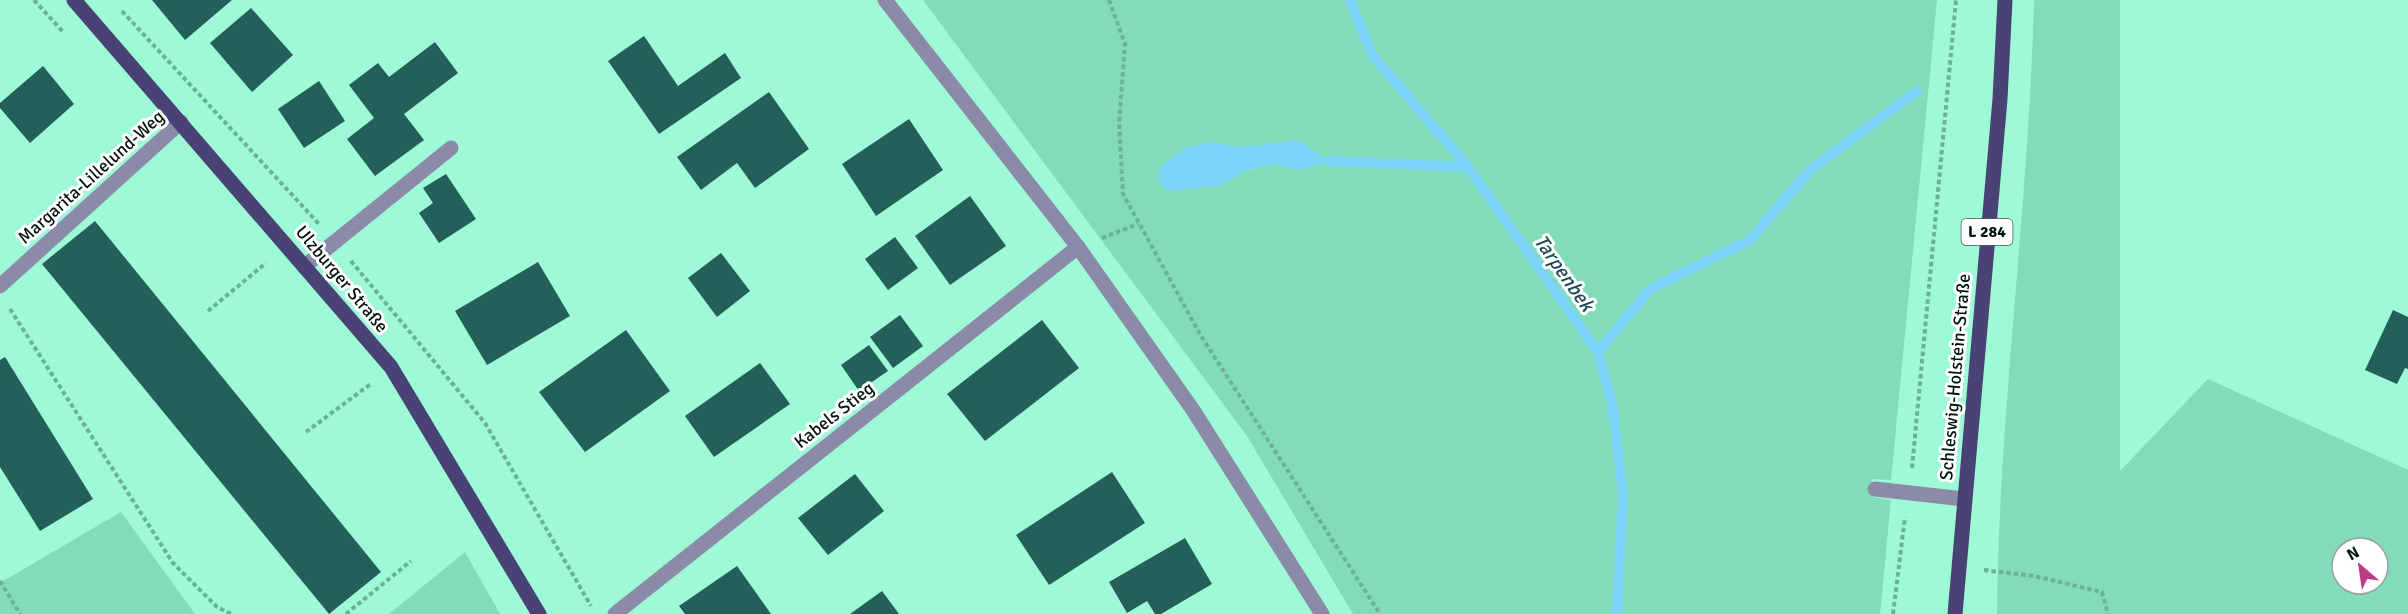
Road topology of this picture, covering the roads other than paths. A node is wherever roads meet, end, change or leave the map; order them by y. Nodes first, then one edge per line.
1 (74, 0) edge
2 (885, 0) edge
3 (2005, 0) edge
4 (181, 122) junction
5 (452, 148) dead end
6 (1078, 247) junction
7 (305, 266) junction
8 (0, 286) edge
9 (1875, 489) dead end
10 (1964, 499) junction
11 (539, 614) edge
12 (615, 614) edge
13 (1322, 614) edge
14 (1955, 614) edge

1 - 4 main road, Ulzburger Straße
2 - 6 street
3 - 10 main road, Schleswig-Holstein-Straße / L 284
4 - 7 main road, Ulzburger Straße
4 - 8 street, Margarita-Lillelund-Weg
5 - 7 street
6 - 12 street, Kabels Stieg
6 - 13 street
7 - 11 main road, Ulzburger Straße
9 - 10 street
10 - 14 main road, Schleswig-Holstein-Straße / L 284

